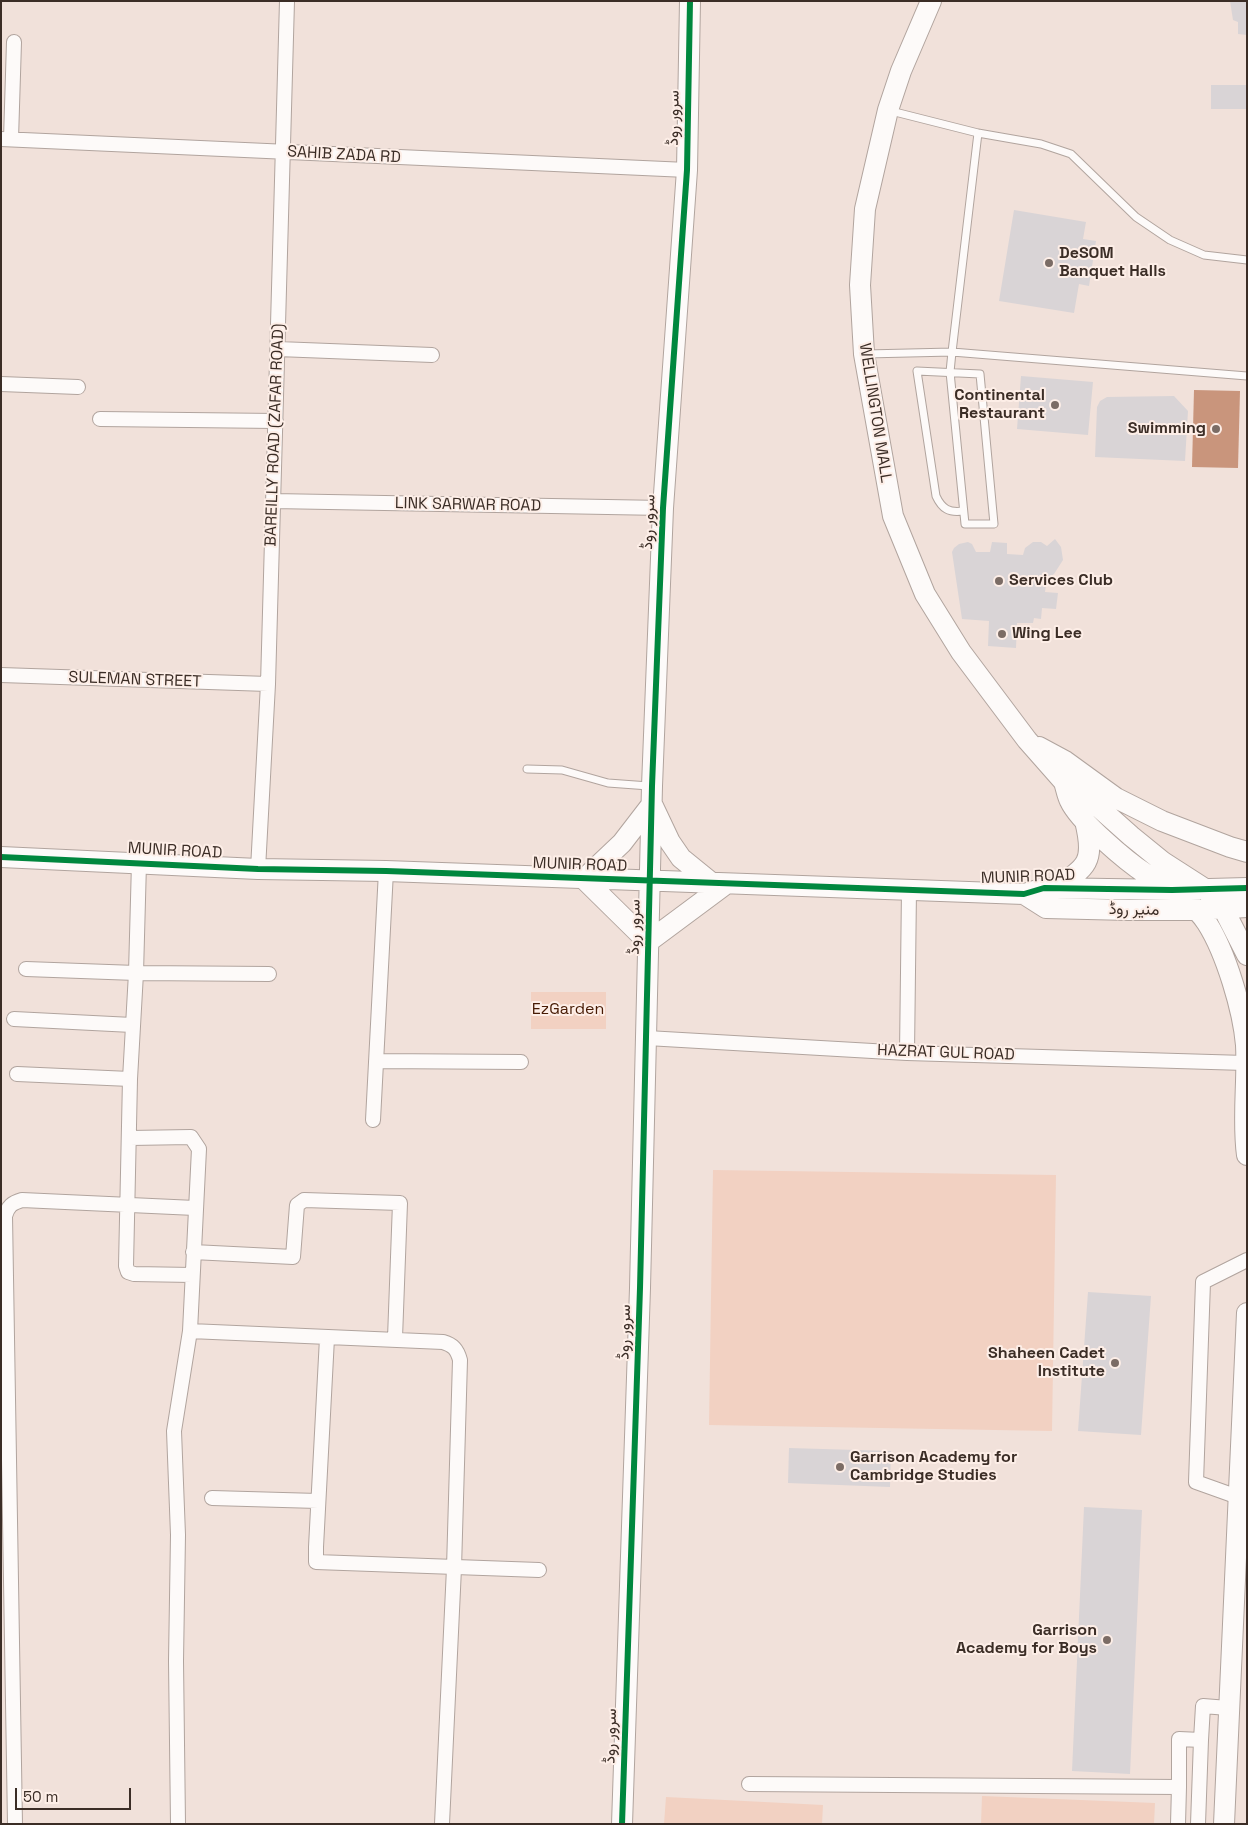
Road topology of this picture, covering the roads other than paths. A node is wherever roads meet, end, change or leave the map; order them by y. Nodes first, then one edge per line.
1 (287, 1) edge
2 (690, 1) edge
3 (932, 1) edge
4 (14, 42) dead end
5 (888, 110) junction
6 (978, 133) junction
7 (6, 139) edge
8 (283, 152) junction
9 (687, 170) junction
10 (1247, 260) edge
11 (278, 349) junction
12 (952, 352) junction
13 (864, 354) junction
14 (432, 355) dead end
15 (950, 372) junction
16 (1247, 376) edge
17 (1, 384) edge
18 (78, 387) dead end
19 (100, 419) dead end
20 (276, 421) junction
21 (273, 501) junction
22 (663, 508) junction
23 (963, 511) junction
24 (1, 676) edge
25 (268, 684) junction
26 (1027, 740) junction
27 (527, 769) dead end
28 (1064, 782) junction
29 (652, 795) junction
30 (1085, 821) junction
31 (1247, 852) edge
32 (1, 858) edge
33 (139, 863) junction
34 (258, 869) junction
35 (386, 871) junction
36 (584, 879) junction
37 (649, 881) junction
38 (719, 884) junction
39 (1054, 888) junction
40 (1247, 888) edge
41 (1205, 889) junction
42 (909, 890) junction
43 (1172, 890) junction
44 (1024, 894) junction
45 (1247, 907) edge
46 (1222, 908) junction
47 (1195, 910) junction
48 (648, 942) junction
49 (1247, 955) edge
50 (26, 968) dead end
51 (136, 973) junction
52 (269, 974) dead end
53 (14, 1019) dead end
54 (132, 1025) junction
55 (647, 1038) junction
56 (906, 1053) junction
57 (376, 1061) junction
58 (521, 1062) dead end
59 (1245, 1063) junction
60 (17, 1074) dead end
61 (130, 1079) junction
62 (373, 1120) dead end
63 (130, 1138) junction
64 (1247, 1155) edge
65 (128, 1204) junction
66 (195, 1208) junction
67 (193, 1252) junction
68 (1247, 1260) edge
69 (192, 1275) junction
70 (1247, 1313) edge
71 (190, 1331) junction
72 (327, 1338) junction
73 (396, 1338) junction
74 (1238, 1497) junction
75 (212, 1498) dead end
76 (318, 1501) junction
77 (454, 1568) junction
78 (539, 1570) dead end
79 (1228, 1708) junction
80 (1201, 1740) junction
81 (749, 1784) dead end
82 (1179, 1787) junction
83 (15, 1824) edge
84 (178, 1824) edge
85 (442, 1824) edge
86 (622, 1824) edge
87 (1178, 1824) edge
88 (1198, 1824) edge
89 (1224, 1824) edge

1 - 8 street, BAREILLY ROAD (ZAFAR ROAD)
2 - 9 street, سرور روڈ
3 - 5 street, WELLINGTON MALL
4 - 7 street
5 - 6 lane
5 - 13 street, WELLINGTON MALL
6 - 10 lane
6 - 12 lane
7 - 8 street, SAHIB ZADA RD
8 - 9 street, SAHIB ZADA RD
8 - 11 street, BAREILLY ROAD (ZAFAR ROAD)
9 - 22 street, سرور روڈ
11 - 14 street
11 - 20 street, BAREILLY ROAD (ZAFAR ROAD)
12 - 13 lane
12 - 15 lane
12 - 16 lane
13 - 26 street, WELLINGTON MALL
15 - 23 lane
15 - 23 lane
15 - 23 lane
17 - 18 street
19 - 20 street
20 - 21 street, BAREILLY ROAD (ZAFAR ROAD)
21 - 22 street, LINK SARWAR ROAD
21 - 25 street, BAREILLY ROAD (ZAFAR ROAD)
22 - 29 street, سرور روڈ
24 - 25 street, SULEMAN STREET
25 - 34 street, BAREILLY ROAD (ZAFAR ROAD)
26 - 28 street, WELLINGTON MALL
26 - 31 street
27 - 29 lane
28 - 30 street, WELLINGTON MALL
28 - 41 street, WELLINGTON MALL
29 - 36 street
29 - 37 street, سرور روڈ
29 - 38 street
30 - 39 street
30 - 43 street, WELLINGTON MALL
32 - 33 street, MUNIR ROAD
33 - 34 street, MUNIR ROAD
33 - 51 street
34 - 35 street, MUNIR ROAD
35 - 36 street, MUNIR ROAD
35 - 57 street
36 - 37 street, MUNIR ROAD
36 - 48 street
37 - 38 street, MUNIR ROAD
37 - 48 street, سرور روڈ
38 - 42 street, MUNIR ROAD
38 - 48 street
39 - 43 street, MUNIR ROAD
39 - 44 street, MUNIR ROAD
40 - 41 street, MUNIR ROAD
41 - 43 street, MUNIR ROAD
41 - 46 street, WELLINGTON MALL
42 - 44 street, MUNIR ROAD
42 - 56 street
43 - 47 street, WELLINGTON MALL
44 - 47 street, منیر روڈ
45 - 46 street, منیر روڈ
46 - 47 street, منیر روڈ
46 - 49 street, WELLINGTON MALL
47 - 59 street, WELLINGTON MALL
48 - 55 street, سرور روڈ
50 - 51 street
51 - 52 street
51 - 54 street
53 - 54 street
54 - 61 street
55 - 56 street, HAZRAT GUL ROAD
55 - 86 street, سرور روڈ
56 - 59 street, HAZRAT GUL ROAD
57 - 58 street
57 - 62 street
59 - 64 street, WELLINGTON MALL
60 - 61 street
61 - 63 street
63 - 65 street
63 - 66 street
65 - 66 street
65 - 69 street
65 - 83 street
66 - 67 street
67 - 69 street
67 - 73 street
68 - 74 street
69 - 71 street
70 - 74 street
71 - 72 street
71 - 84 street
72 - 73 street
72 - 76 street
73 - 77 street
74 - 79 street
75 - 76 street
76 - 77 street
77 - 78 street
77 - 85 street
79 - 80 street
79 - 89 street
80 - 82 street
80 - 88 street
81 - 82 street
82 - 87 street

